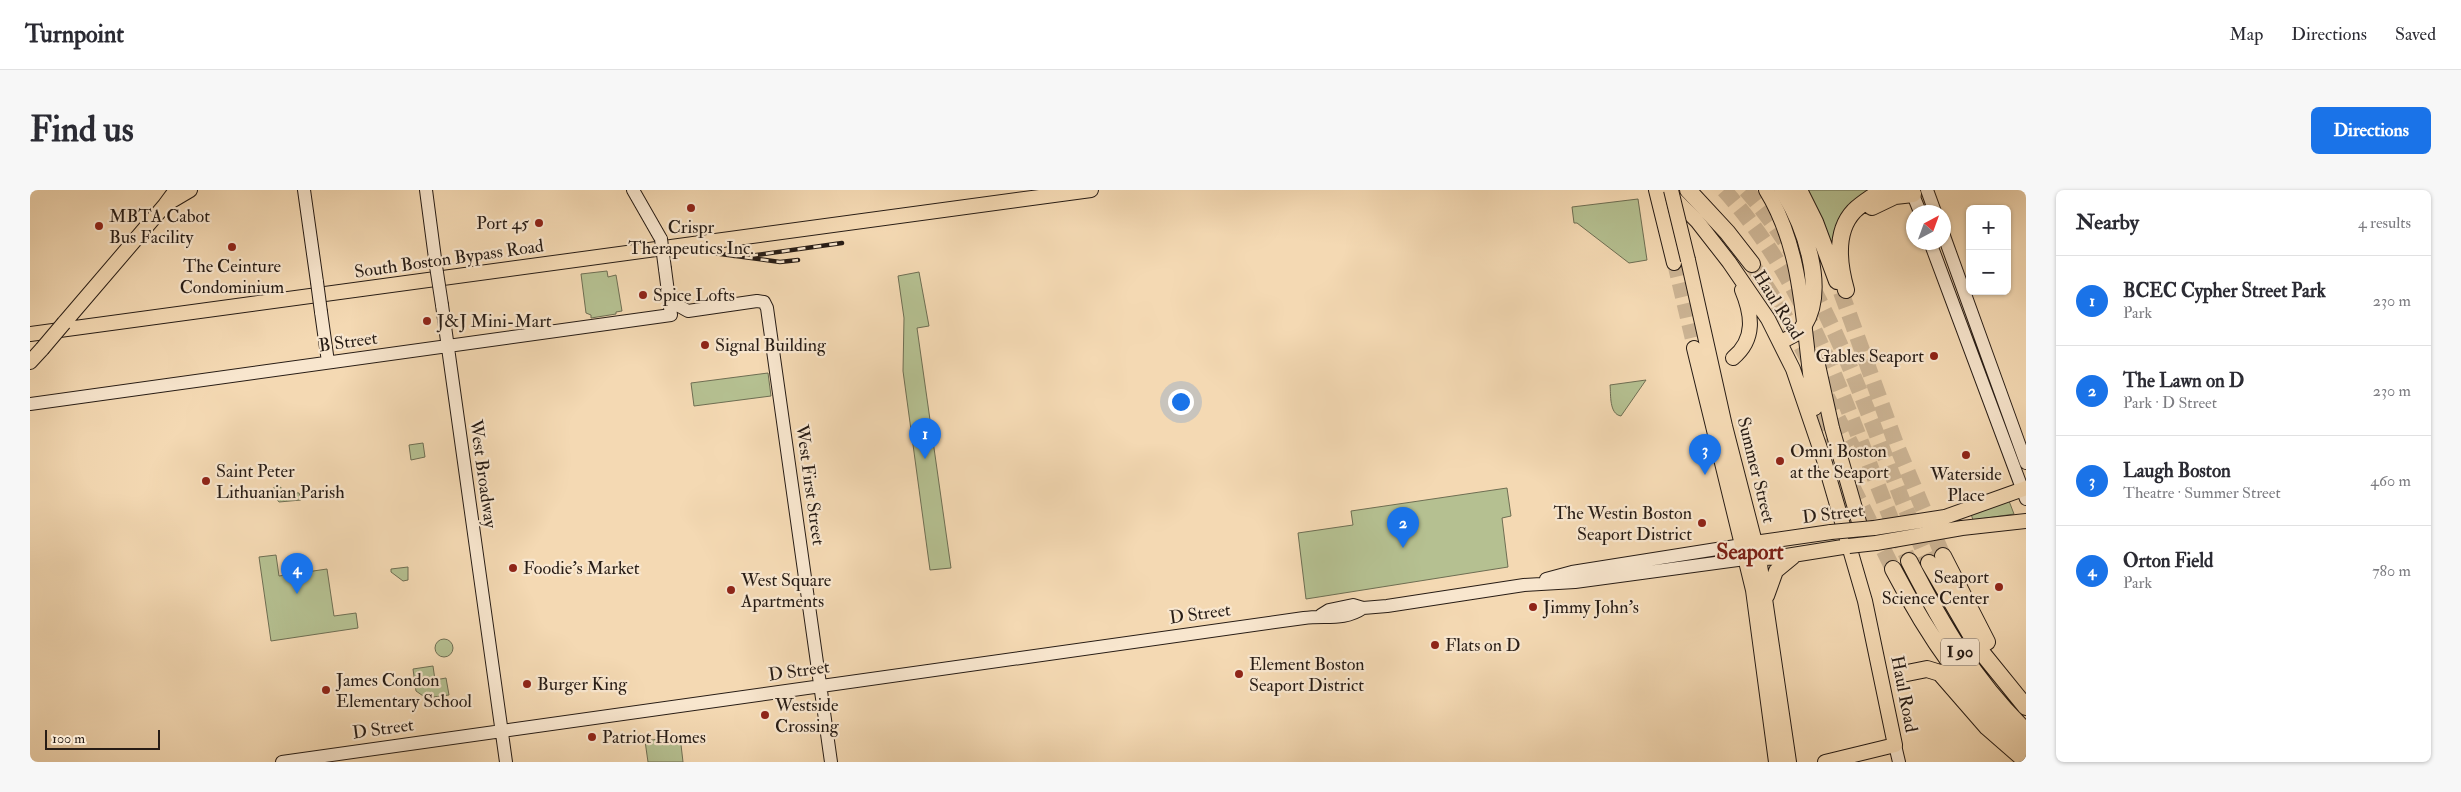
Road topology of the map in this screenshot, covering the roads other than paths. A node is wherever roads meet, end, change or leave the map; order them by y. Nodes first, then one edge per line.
1 (176, 190) edge
2 (190, 190) edge
3 (304, 190) edge
4 (426, 190) edge
5 (633, 190) edge
6 (1091, 190) edge
7 (1656, 190) edge
8 (1665, 190) edge
9 (1671, 190) edge
10 (1688, 190) edge
11 (1766, 190) edge
12 (1782, 190) edge
13 (1799, 190) edge
14 (1882, 190) edge
15 (1917, 191) edge
16 (165, 205) junction
17 (1919, 205) edge
18 (1929, 205) edge
19 (1933, 250) edge
20 (1949, 250) edge
21 (1840, 255) junction
22 (1729, 262) junction
23 (1674, 263) tunnel mouth
24 (1752, 264) tunnel mouth
25 (667, 284) junction
26 (1804, 325) junction
27 (30, 334) edge
28 (1781, 342) junction
29 (447, 346) junction
30 (1733, 358) dead end
31 (30, 362) edge
32 (328, 362) junction
33 (30, 404) edge
34 (1824, 460) junction
35 (2026, 463) edge
36 (2025, 492) edge
37 (2026, 521) edge
38 (1867, 528) junction
39 (1849, 546) junction
40 (1750, 551) junction
41 (1805, 553) junction
42 (1909, 562) tunnel mouth
43 (1893, 568) tunnel mouth
44 (1766, 601) junction
45 (1907, 673) dead end
46 (821, 688) junction
47 (2026, 696) edge
48 (2026, 707) edge
49 (501, 730) junction
50 (2026, 731) edge
51 (1895, 745) junction
52 (2026, 746) edge
53 (2026, 761) edge
54 (282, 762) edge
55 (506, 762) edge
56 (831, 762) edge
57 (1776, 762) edge
58 (1788, 762) edge
59 (1825, 762) edge
60 (1899, 762) edge

1 - 16 main road
2 - 16 main road
3 - 32 main road, bridge
4 - 29 main road, West Broadway, bridge
5 - 25 main road, bridge
6 - 27 main road, South Boston Bypass Road
7 - 23 main road
8 - 22 main road, Haul Road
9 - 40 main road, Summer Street, bridge
10 - 24 highway
11 - 26 main road, Haul Road
12 - 26 highway
13 - 21 highway
14 - 21 highway
15 - 17 main road
15 - 18 main road
15 - 21 highway
16 - 31 main road, bridge
19 - 36 main road
20 - 35 main road
22 - 28 main road, Haul Road
22 - 30 main road
25 - 29 main road, B Street
25 - 46 main road, West First Street
26 - 28 main road
26 - 34 main road, Haul Road
26 - 38 main road
28 - 34 main road, Haul Road
29 - 32 main road, B Street
29 - 49 main road, West Broadway
32 - 33 main road, B Street
34 - 51 main road, Haul Road
36 - 38 main road, D Street
37 - 39 main road, D Street, bridge
38 - 39 main road, bridge
38 - 40 main road, D Street, bridge
39 - 41 main road, D Street
40 - 41 main road, D Street
40 - 44 main road, Summer Street
40 - 46 main road, D Street
40 - 57 main road, Summer Street
41 - 44 main road
42 - 50 highway, I 90
43 - 52 highway
44 - 58 main road, Summer Street
45 - 53 highway
46 - 49 main road, D Street
46 - 56 main road, West First Street
47 - 48 highway, I 90
49 - 54 main road, D Street
49 - 55 main road, West Broadway
51 - 59 main road
51 - 60 main road, Haul Road

